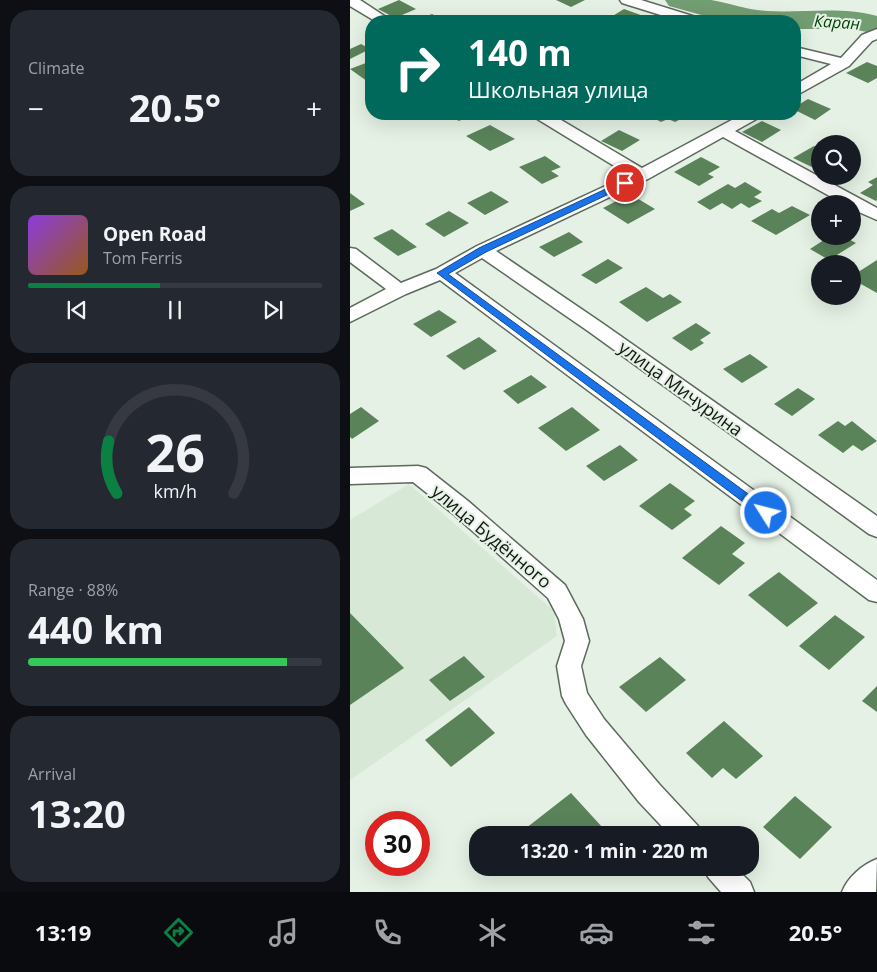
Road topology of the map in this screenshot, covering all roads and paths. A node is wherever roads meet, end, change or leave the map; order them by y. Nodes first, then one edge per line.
1 (350, 0) edge
2 (627, 0) edge
3 (375, 15) edge
4 (675, 15) edge
5 (872, 35) edge
6 (857, 50) junction
7 (801, 52) edge
8 (877, 54) edge
9 (844, 63) junction
10 (801, 88) edge
11 (550, 120) edge
12 (743, 120) edge
13 (723, 131) junction
14 (642, 174) junction
15 (877, 215) edge
16 (483, 250) junction
17 (350, 253) edge
18 (442, 273) junction
19 (399, 290) junction
20 (350, 316) edge
21 (350, 476) edge
22 (877, 528) edge
23 (877, 593) edge
24 (680, 826) edge
25 (877, 872) edge
26 (725, 876) edge
27 (740, 892) edge
28 (856, 892) edge

1 - 3 street
2 - 4 street
5 - 6 street
6 - 8 street
6 - 9 street
7 - 9 street
9 - 10 street
11 - 14 street
12 - 13 street
13 - 14 street
13 - 15 street
14 - 16 street
16 - 18 street
16 - 22 street, улица Мичурина
17 - 19 street
18 - 19 street
18 - 23 street
19 - 20 street
21 - 24 street, улица Будённого
25 - 28 street
26 - 27 street

